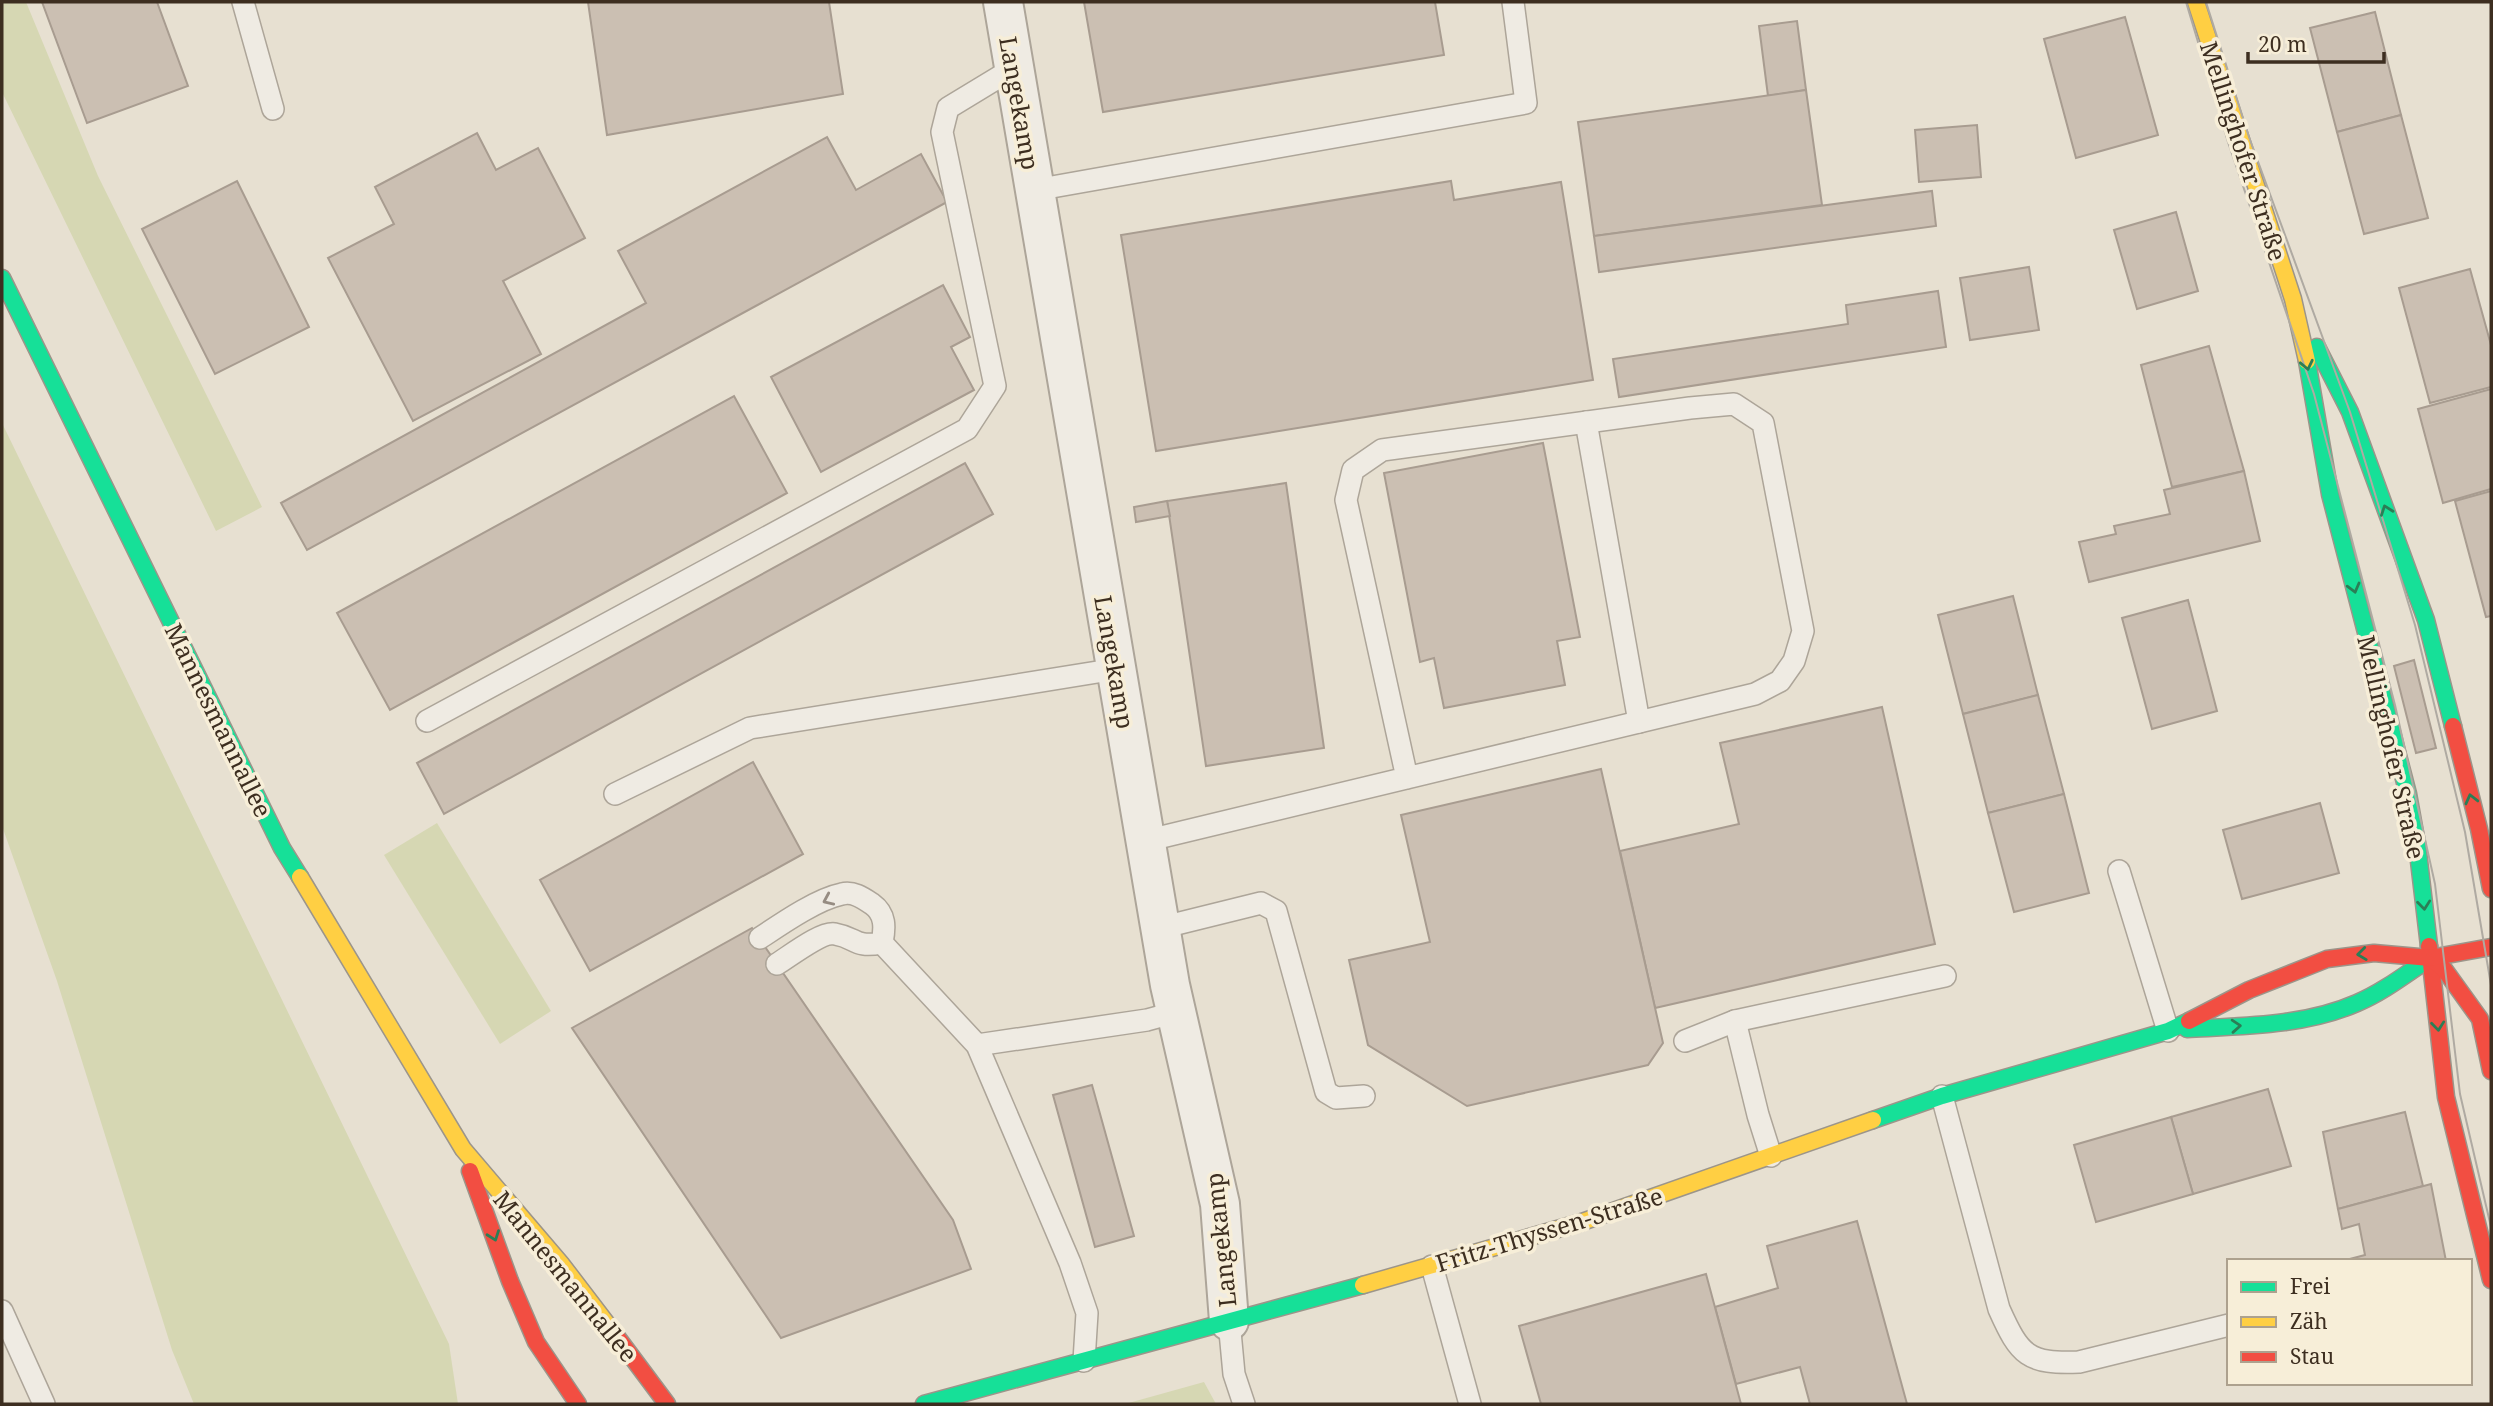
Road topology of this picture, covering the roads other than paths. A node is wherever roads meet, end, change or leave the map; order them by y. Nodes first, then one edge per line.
1 (243, 2) edge
2 (1003, 2) edge
3 (1513, 2) edge
4 (2196, 2) edge
5 (1014, 68) junction
6 (273, 108) dead end
7 (1035, 190) junction
8 (2, 278) edge
9 (2293, 299) junction
10 (1586, 422) junction
11 (1116, 668) junction
12 (427, 721) dead end
13 (1639, 722) junction
14 (1407, 778) junction
15 (615, 794) dead end
16 (1145, 841) junction
17 (2119, 871) dead end
18 (2491, 889) edge
19 (1160, 929) junction
20 (760, 938) dead end
21 (882, 943) junction
22 (2491, 947) edge
23 (2436, 957) junction
24 (778, 964) dead end
25 (1945, 976) dead end
26 (1176, 1012) junction
27 (1735, 1021) junction
28 (2168, 1031) junction
29 (1685, 1041) dead end
30 (977, 1045) junction
31 (2491, 1071) edge
32 (1364, 1096) dead end
33 (1942, 1096) junction
34 (463, 1149) junction
35 (1771, 1156) junction
36 (1432, 1266) junction
37 (2491, 1282) edge
38 (2472, 1288) edge
39 (2, 1311) edge
40 (1229, 1321) junction
41 (2227, 1325) edge
42 (536, 1342) junction
43 (1084, 1361) junction
44 (540, 1379) dead end
45 (44, 1404) edge
46 (578, 1404) edge
47 (667, 1404) edge
48 (924, 1404) edge
49 (1244, 1404) edge
50 (1470, 1404) edge

1 - 6 lane
2 - 5 street, Langekamp
3 - 7 lane
4 - 9 street, Mellinghofer Straße
5 - 7 street, Langekamp
5 - 12 lane
7 - 11 street, Langekamp
8 - 34 street, Mannesmannallee
18 -> 9 street, Mellinghofer Straße
9 -> 23 street, Mellinghofer Straße
10 - 13 lane
10 - 13 lane
10 - 14 lane
11 - 15 lane
11 - 16 street, Langekamp
13 - 14 lane
14 - 16 lane
16 - 19 street, Langekamp
17 - 28 lane
19 - 26 street, Langekamp
19 - 32 lane
21 -> 20 lane
21 - 24 lane
21 - 30 lane
22 - 23 street
28 -> 23 street, Fritz-Thyssen-Straße
23 -> 28 street, Fritz-Thyssen-Straße
23 - 31 street
23 -> 37 street, Mellinghofer Straße
25 - 27 lane
26 - 30 lane
26 - 40 street, Langekamp
27 - 29 lane
27 - 35 lane
28 - 33 street, Fritz-Thyssen-Straße
30 - 43 lane
33 - 35 street, Fritz-Thyssen-Straße
33 - 41 lane
34 -> 42 street, Mannesmannallee
34 - 47 street, Mannesmannallee
35 - 36 street, Fritz-Thyssen-Straße
36 - 40 street, Fritz-Thyssen-Straße
36 - 50 lane
37 - 38 lane
39 - 45 lane
40 - 43 street, Fritz-Thyssen-Straße
40 - 49 lane
42 - 44 street
42 - 46 street, Mannesmannallee
43 - 48 street, Fritz-Thyssen-Straße

